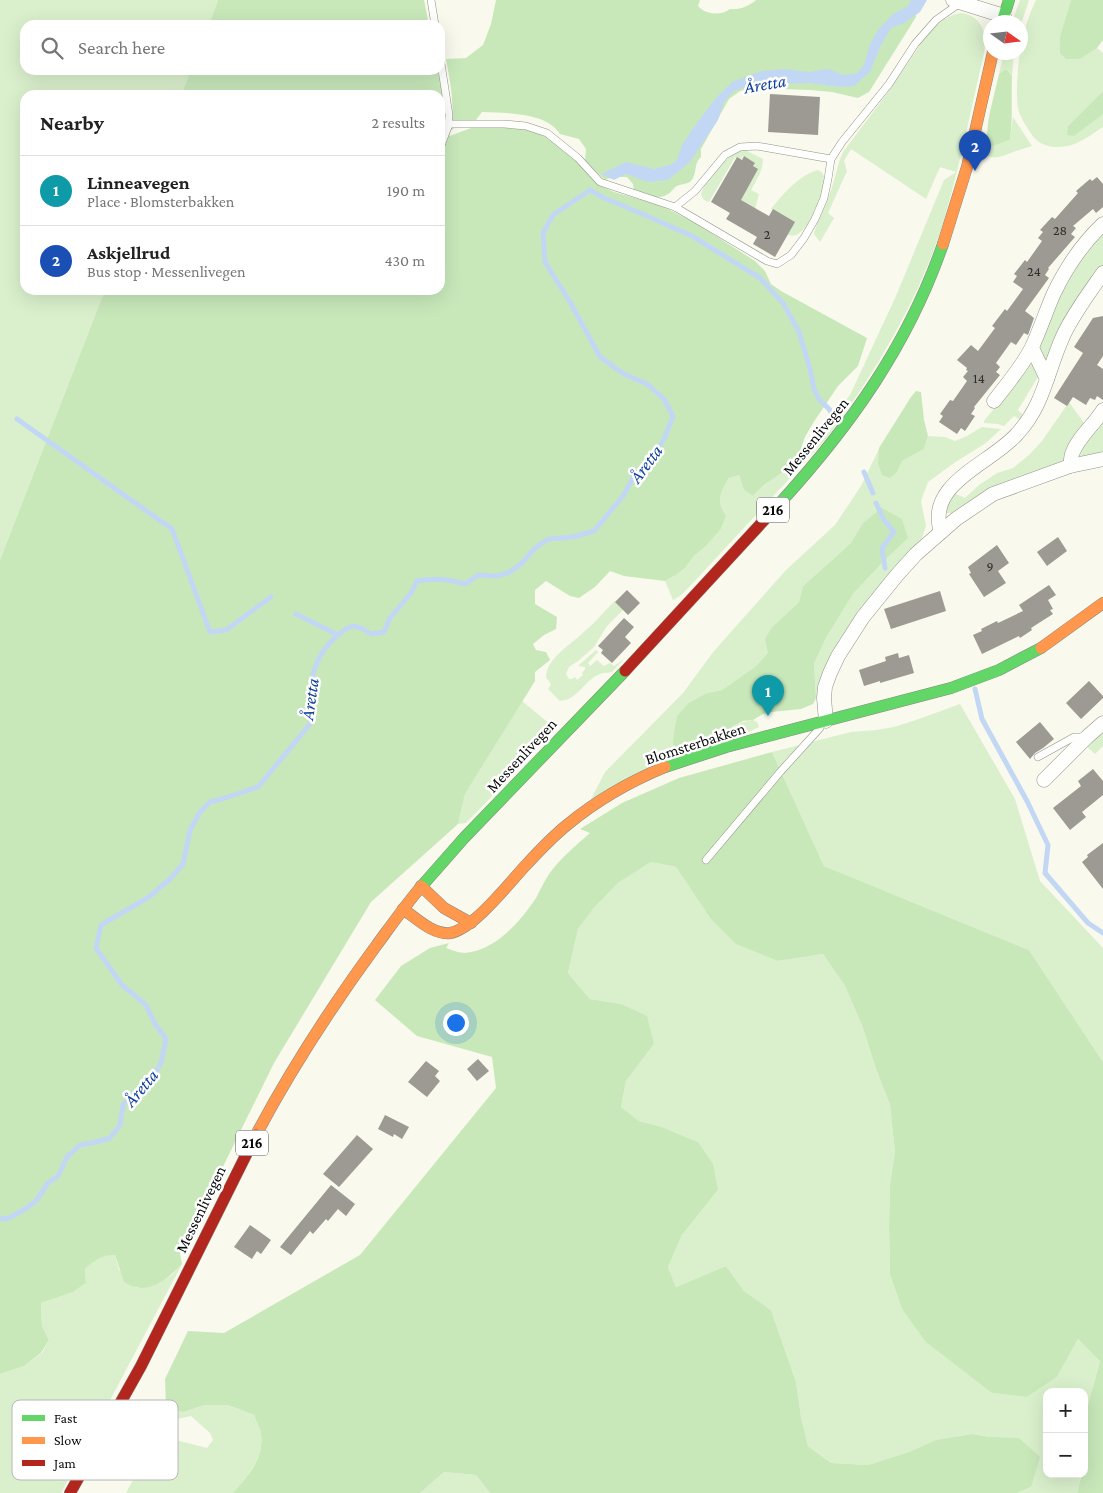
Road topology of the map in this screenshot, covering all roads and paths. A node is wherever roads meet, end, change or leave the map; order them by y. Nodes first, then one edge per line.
1 (431, 0) edge
2 (1009, 0) edge
3 (956, 1) edge
4 (993, 15) edge
5 (1004, 15) edge
6 (434, 20) edge
7 (991, 60) edge
8 (443, 75) edge
9 (449, 124) junction
10 (445, 135) edge
11 (831, 159) junction
12 (674, 207) junction
13 (1103, 224) edge
14 (1103, 273) edge
15 (1032, 348) junction
16 (1047, 379) junction
17 (994, 401) dead end
18 (1103, 410) edge
19 (1103, 459) edge
20 (1070, 466) junction
21 (940, 532) junction
22 (1103, 603) edge
23 (826, 721) junction
24 (1103, 723) edge
25 (1087, 736) junction
26 (1038, 757) dead end
27 (1044, 780) dead end
28 (706, 860) dead end
29 (421, 886) junction
30 (403, 908) junction
31 (471, 923) junction
32 (123, 1400) edge
33 (78, 1480) edge
34 (70, 1493) edge

1 - 6 lane
2 - 5 main road
3 - 4 street
3 - 11 lane
7 - 29 main road, Messenlivegen / 216
8 - 9 lane
9 - 10 lane
9 - 12 lane
11 - 12 lane
11 - 12 lane
13 - 15 street
14 - 16 street
15 - 16 street
15 - 17 street
16 - 21 street
18 - 20 street
19 - 20 street
20 - 21 street
21 - 23 street
22 - 23 main road, Blomsterbakken
23 - 28 lane
23 - 31 main road, Blomsterbakken
24 - 25 street
25 - 26 lane
25 - 27 street
29 - 30 main road, Messenlivegen / 216
29 - 31 main road
30 - 31 main road, Blomsterbakken
30 - 32 main road, Messenlivegen / 216
33 - 34 main road, Messenlivegen / 216

